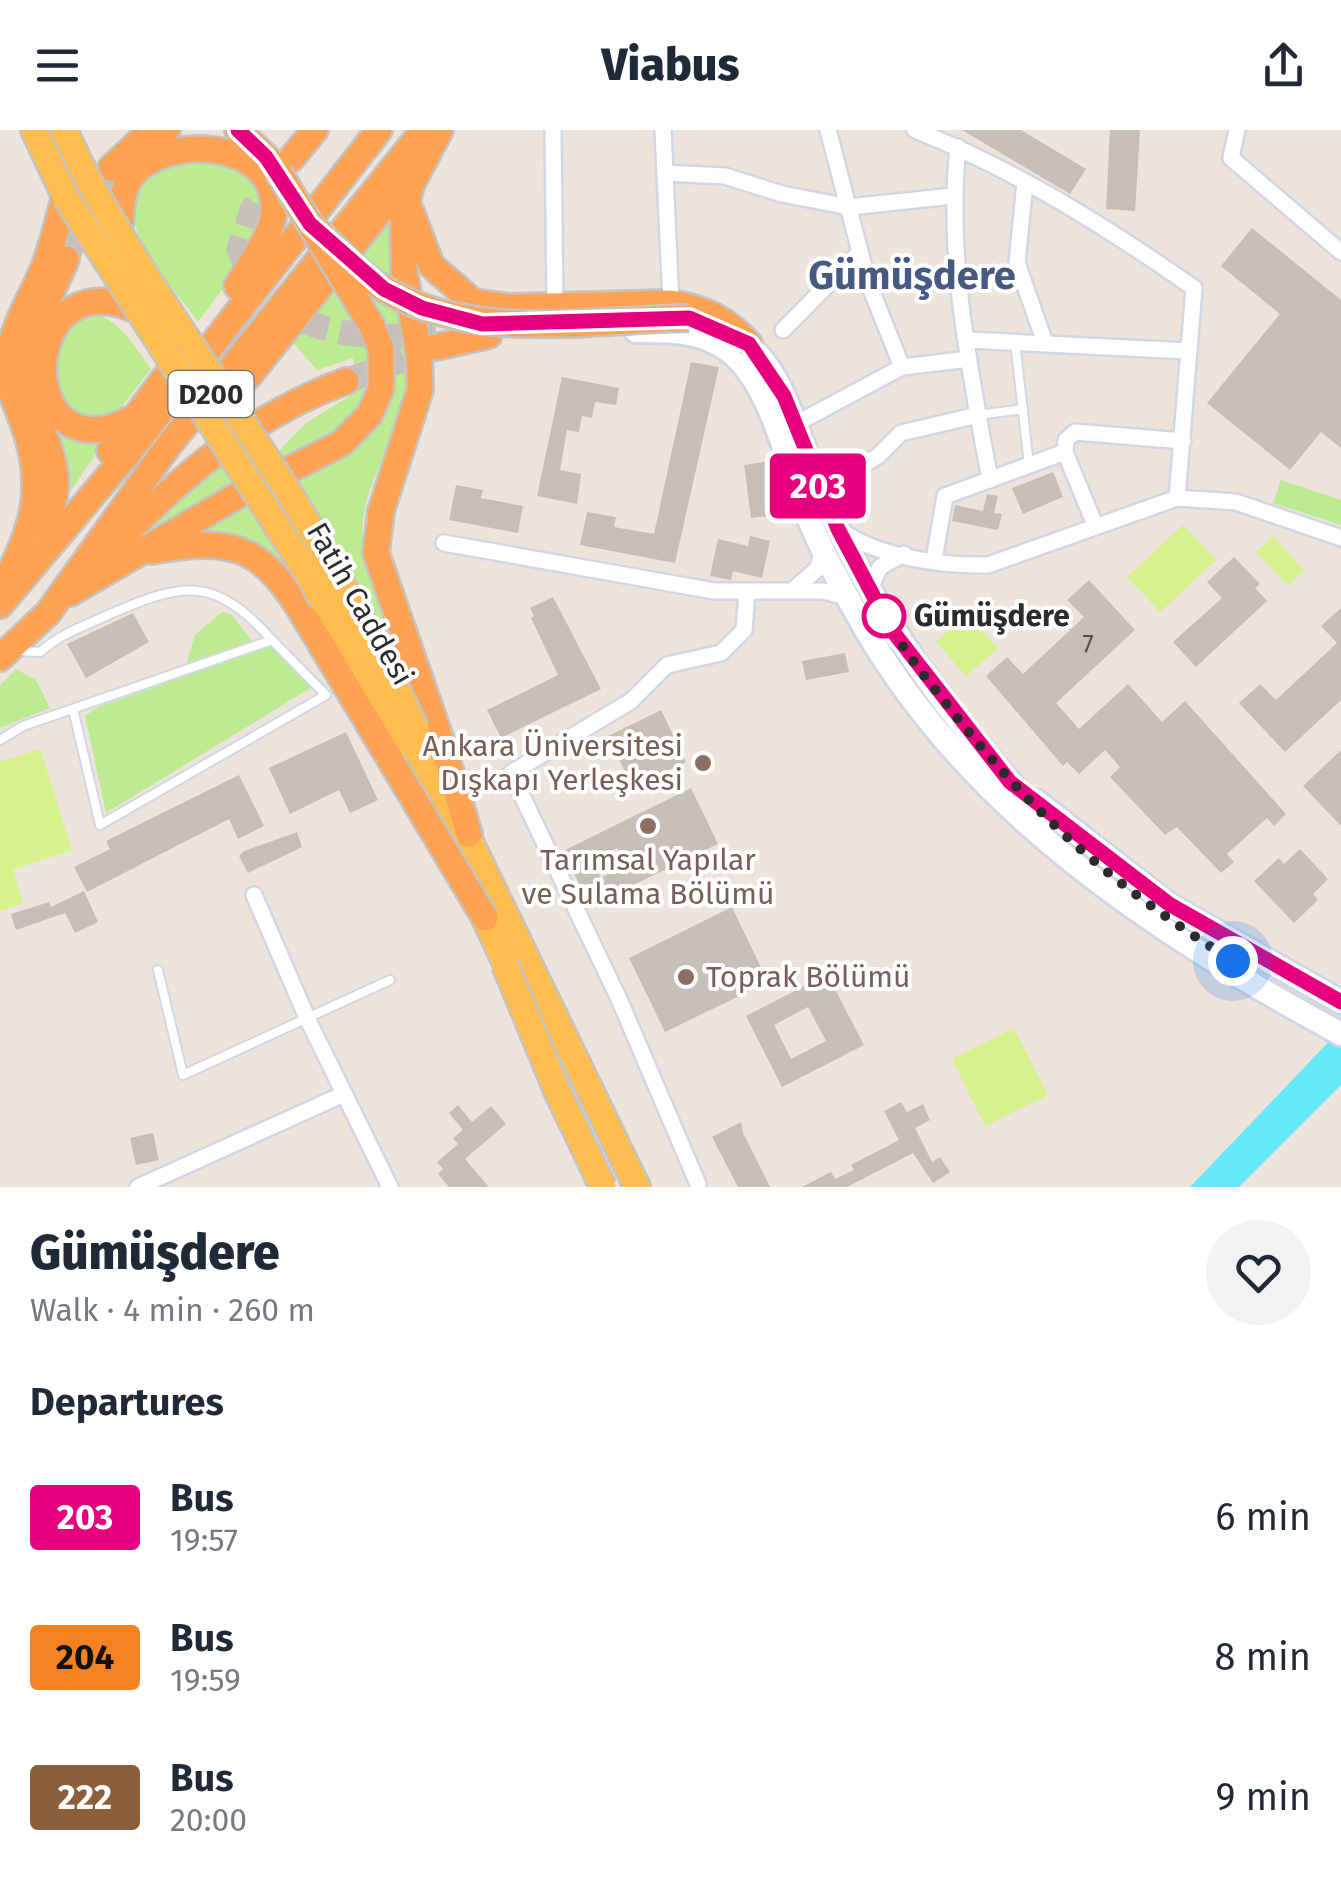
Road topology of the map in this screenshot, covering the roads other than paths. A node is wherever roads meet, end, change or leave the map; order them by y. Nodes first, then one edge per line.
1 (34, 130) edge
2 (64, 130) edge
3 (166, 130) edge
4 (315, 130) edge
5 (364, 130) edge
6 (379, 130) edge
7 (553, 130) edge
8 (664, 130) edge
9 (828, 130) edge
10 (915, 130) edge
11 (1237, 130) edge
12 (234, 131) edge
13 (433, 133) edge
14 (958, 147) junction
15 (285, 166) junction
16 (99, 172) junction
17 (665, 173) junction
18 (1026, 182) junction
19 (65, 196) junction
20 (952, 196) junction
21 (408, 198) junction
22 (849, 207) junction
23 (310, 224) junction
24 (119, 236) junction
25 (860, 252) junction
26 (1341, 252) edge
27 (66, 260) tunnel mouth
28 (237, 286) junction
29 (555, 306) junction
30 (134, 309) junction
31 (680, 311) junction
32 (783, 330) dead end
33 (489, 335) joint
34 (968, 340) junction
35 (440, 341) tunnel mouth
36 (1015, 342) junction
37 (1044, 342) junction
38 (749, 344) joint
39 (1188, 351) junction
40 (969, 359) junction
41 (902, 366) junction
42 (346, 381) tunnel mouth
43 (1023, 408) junction
44 (978, 415) junction
45 (132, 419) junction
46 (803, 420) dead end
47 (1183, 441) junction
48 (1065, 452) junction
49 (1029, 465) junction
50 (990, 480) junction
51 (828, 488) dead end
52 (1177, 498) junction
53 (1095, 525) junction
54 (838, 529) junction
55 (1341, 538) edge
56 (55, 540) junction
57 (444, 543) dead end
58 (823, 550) junction
59 (904, 554) junction
60 (127, 557) junction
61 (934, 560) junction
62 (75, 589) junction
63 (793, 590) junction
64 (2, 592) edge
65 (747, 592) junction
66 (858, 594) junction
67 (48, 613) junction
68 (272, 640) junction
69 (5, 659) edge
70 (73, 709) junction
71 (0, 740) edge
72 (1017, 802) junction
73 (469, 834) junction
74 (254, 895) dead end
75 (485, 918) junction
76 (516, 959) junction
77 (158, 970) dead end
78 (390, 980) dead end
79 (1341, 1002) edge
80 (1341, 1019) edge
81 (308, 1020) junction
82 (1341, 1034) edge
83 (1341, 1045) edge
84 (344, 1094) junction
85 (698, 1184) dead end
86 (138, 1187) edge
87 (390, 1187) edge
88 (604, 1187) edge
89 (616, 1187) edge
90 (637, 1187) edge
91 (655, 1187) edge

1 - 19 main road, Fatih Caddesi
2 - 16 main road, Fatih Caddesi
3 - 16 highway
4 - 15 highway
5 - 28 highway, D200
6 - 56 highway, D200
7 - 29 street
8 - 17 street
9 - 22 street
10 - 14 street
11 - 26 street
12 - 15 highway
13 - 21 highway
13 - 67 highway, D200
14 - 18 street
14 - 20 street
15 - 23 highway, bridge
16 - 24 main road, Fatih Caddesi, bridge
17 - 22 street
17 - 31 street
18 - 37 street
18 - 39 street
19 - 30 main road, Fatih Caddesi, bridge
19 - 64 highway
20 - 22 street
20 - 34 street
21 - 29 highway
21 - 73 highway
22 - 25 street
23 - 31 highway, bridge
23 - 60 highway, bridge
24 - 28 highway
24 - 73 main road, Fatih Caddesi, bridge
25 - 32 street
25 - 41 street
27 - 64 highway
28 - 45 highway, D200
29 - 31 highway
30 - 45 highway
30 - 75 main road, Fatih Caddesi, bridge
31 - 38 highway
33 - 35 highway
33 - 58 main road
34 - 36 street
34 - 40 street
36 - 37 street
36 - 43 lane
37 - 39 street
38 - 54 main road
39 - 47 street
40 - 41 street
40 - 44 street
41 - 46 street
42 - 62 highway
43 - 44 lane
43 - 49 lane
44 - 50 street
44 - 51 street
45 - 56 highway
47 - 48 street
47 - 52 street
48 - 49 street
48 - 53 street
49 - 50 street
50 - 61 street
52 - 53 street
52 - 55 street
53 - 61 street
54 - 59 street
54 - 66 main road
56 - 64 highway, D200
57 - 65 street
58 - 63 street
58 - 66 main road
59 - 61 street
59 - 66 street
60 - 62 highway
60 - 75 highway, bridge
62 - 67 highway
63 - 65 street
63 - 66 street
65 - 85 street
66 - 72 main road
67 - 69 highway
68 - 69 lane
68 - 70 lane
68 - 70 lane
70 - 71 lane
72 - 79 main road
72 - 80 main road
72 - 82 main road
72 - 83 main road
73 - 76 main road, Fatih Caddesi
74 - 81 street
75 - 76 main road, Fatih Caddesi
76 - 88 main road, bridge
76 - 89 main road, Fatih Caddesi, bridge
76 - 90 main road, Fatih Caddesi
76 - 91 main road
77 - 81 lane
78 - 81 lane
81 - 84 street
84 - 86 street
84 - 87 street

